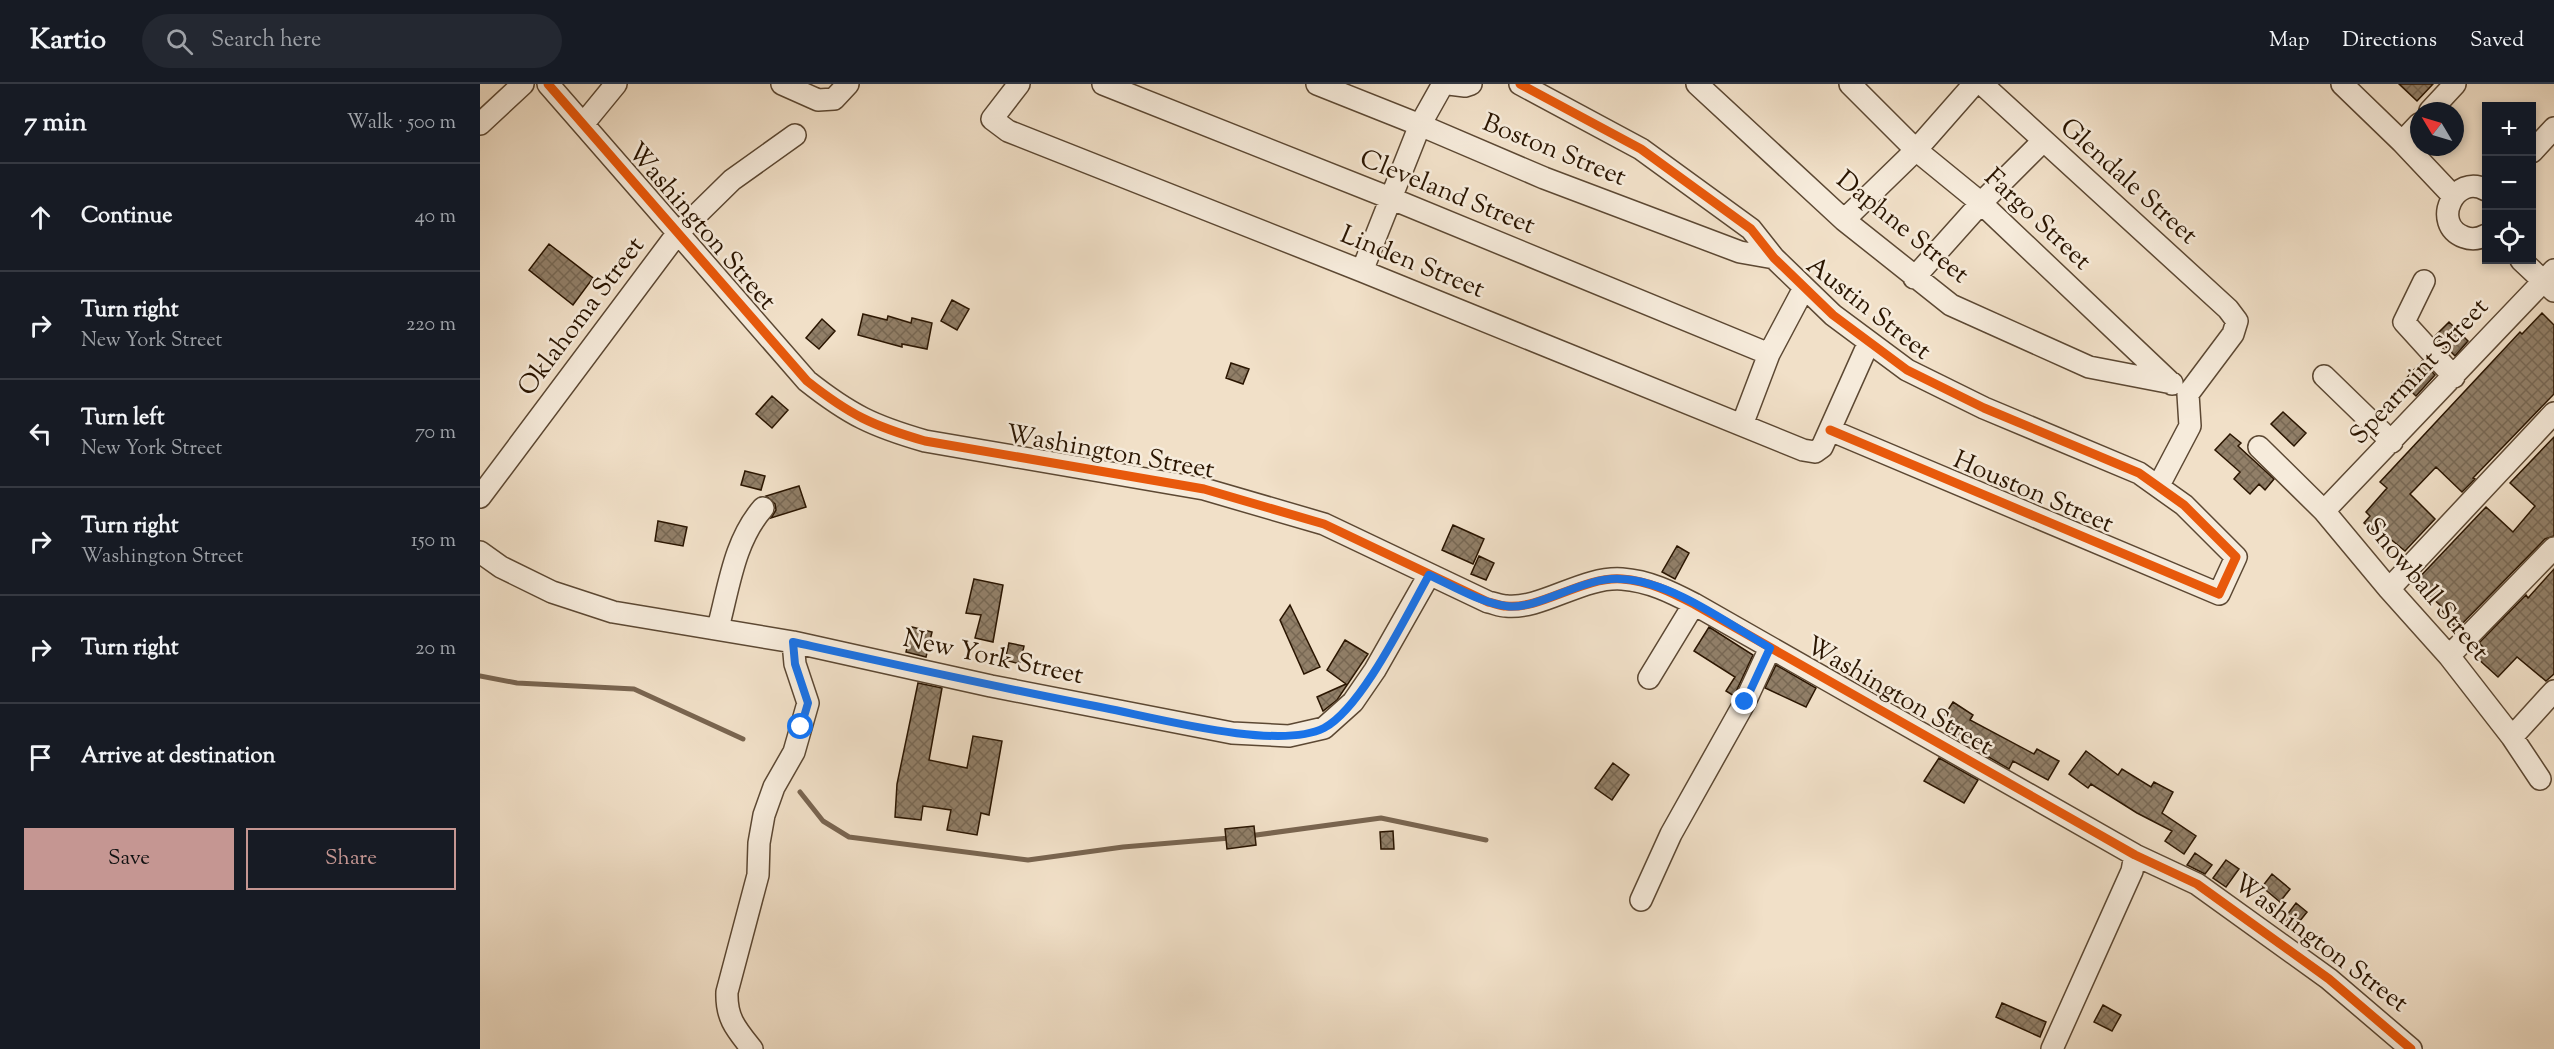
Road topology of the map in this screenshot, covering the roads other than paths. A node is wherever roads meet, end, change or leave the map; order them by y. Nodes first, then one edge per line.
1 (523, 84) edge
2 (548, 84) edge
3 (615, 84) edge
4 (782, 84) edge
5 (848, 84) edge
6 (1019, 84) edge
7 (1102, 84) edge
8 (1317, 84) edge
9 (1443, 84) edge
10 (1449, 84) edge
11 (1471, 84) edge
12 (1520, 84) edge
13 (1697, 84) edge
14 (1850, 84) edge
15 (1974, 84) edge
16 (1982, 84) edge
17 (2342, 84) edge
18 (2455, 84) edge
19 (2438, 102) edge
20 (584, 123) junction
21 (480, 124) edge
22 (1420, 125) junction
23 (2554, 128) edge
24 (2410, 134) edge
25 (795, 135) dead end
26 (2043, 141) junction
27 (2402, 142) junction
28 (2536, 148) edge
29 (1916, 150) junction
30 (2482, 189) edge
31 (2453, 196) junction
32 (1390, 198) junction
33 (1981, 204) junction
34 (1844, 220) junction
35 (678, 234) junction
36 (2482, 236) edge
37 (1774, 258) junction
38 (2527, 264) edge
39 (1362, 272) junction
40 (1914, 278) junction
41 (2424, 281) dead end
42 (2550, 281) edge
43 (1804, 288) junction
44 (1869, 342) junction
45 (1769, 354) junction
46 (2324, 376) dead end
47 (2454, 377) junction
48 (2180, 389) junction
49 (2554, 413) edge
50 (1742, 424) junction
51 (1830, 430) junction
52 (2392, 442) junction
53 (2259, 447) dead end
54 (2159, 485) junction
55 (480, 497) edge
56 (763, 508) dead end
57 (2324, 512) junction
58 (2554, 548) edge
59 (480, 552) edge
60 (2236, 557) joint
61 (1429, 575) junction
62 (2389, 589) junction
63 (1694, 604) junction
64 (718, 628) junction
65 (793, 642) junction
66 (1770, 648) junction
67 (2449, 656) junction
68 (1649, 678) dead end
69 (2554, 691) edge
70 (2512, 737) junction
71 (2540, 779) dead end
72 (2135, 855) junction
73 (1641, 900) dead end
74 (752, 1049) edge
75 (2052, 1049) edge
76 (2411, 1049) edge

1 - 21 street
2 - 20 street, Washington Street
3 - 20 street
4 - 5 street
6 - 39 street, Linden Street
7 - 32 street, Cleveland Street
8 - 22 street, Boston Street
9 - 22 street
10 - 11 street
12 - 37 street, Austin Street
13 - 34 street, Daphne Street
14 - 29 street, Fargo Street
15 - 29 street
16 - 26 street, Glendale Street
17 - 27 street
18 - 19 street
20 - 35 street, Washington Street
22 - 32 street
22 - 37 street, Boston Street
23 - 28 street
24 - 27 street
25 - 35 street, Oklahoma Street
26 - 33 street
26 - 48 street, Glendale Street
27 - 31 street
29 - 33 street, Fargo Street
29 - 34 street
30 - 31 street
31 - 36 street
32 - 39 street
32 - 45 street, Cleveland Street
33 - 40 street
33 - 48 street, Fargo Street
34 - 40 street, Daphne Street
35 - 55 street, Oklahoma Street
35 - 61 street, Washington Street
37 - 43 street, Austin Street
38 - 42 street
39 - 50 street, Linden Street
40 - 48 street, Daphne Street
41 - 47 street
42 - 47 street, Spearmint Street
43 - 44 street, Austin Street
43 - 45 street
44 - 51 street
44 - 54 street, Austin Street
45 - 50 street
46 - 52 street
47 - 52 street, Spearmint Street
48 - 54 street
49 - 62 street
50 - 51 street, Linden Street
51 - 60 street, Houston Street
52 - 57 street, Spearmint Street
53 - 57 street, Snowball Street
54 - 60 street, Austin Street
56 - 64 street
57 - 62 street, Snowball Street
58 - 67 street
59 - 64 street, New York Street
61 - 63 street, Washington Street
61 - 65 street, New York Street
62 - 67 street, Snowball Street
63 - 66 street, Washington Street
63 - 68 street
64 - 65 street, New York Street
65 - 74 street
66 - 72 street, Washington Street
66 - 73 street
67 - 70 street, Snowball Street
69 - 70 street
70 - 71 street, Snowball Street
72 - 75 street
72 - 76 street, Washington Street

